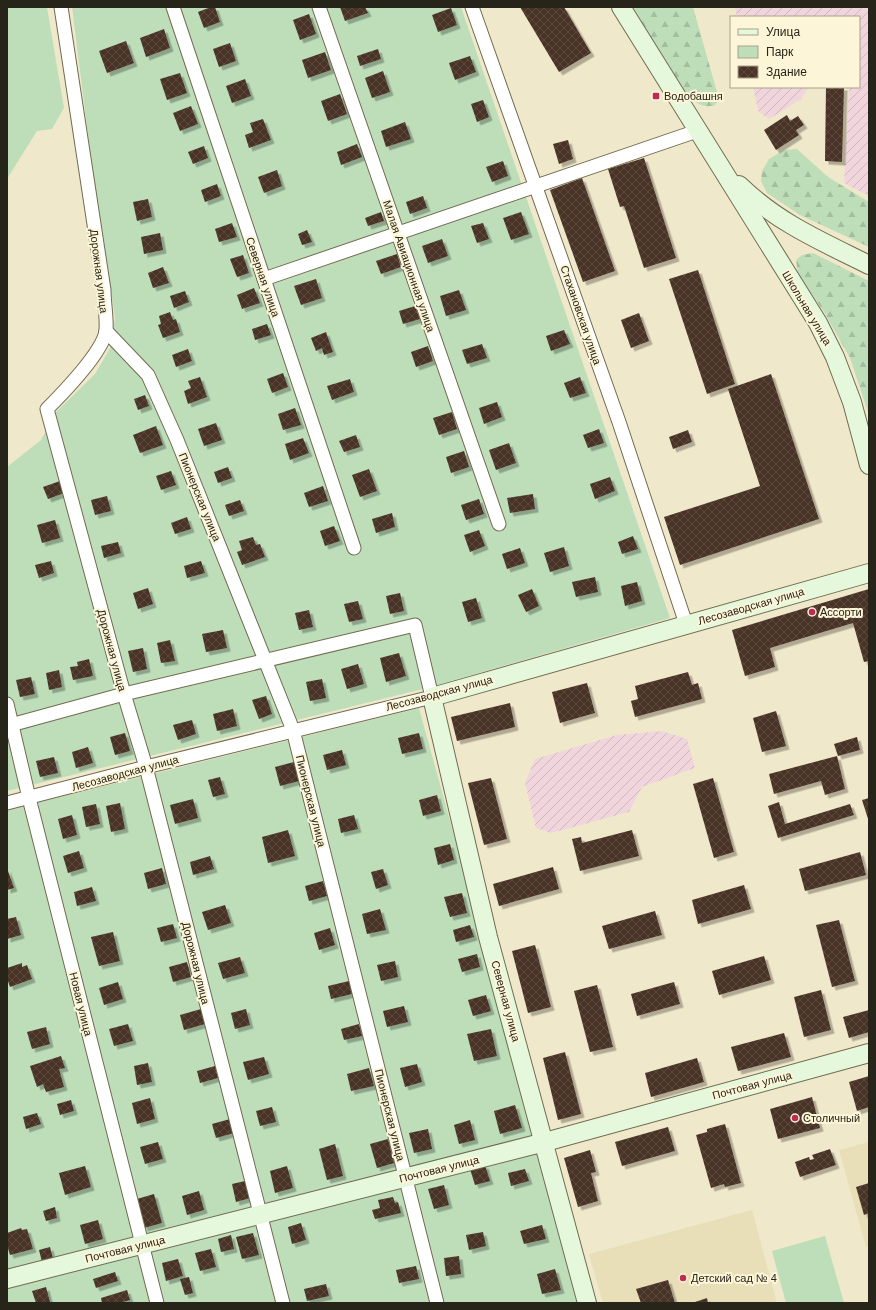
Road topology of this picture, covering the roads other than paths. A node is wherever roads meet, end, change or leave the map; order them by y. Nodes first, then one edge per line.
1 (61, 7) edge
2 (173, 7) edge
3 (319, 7) edge
4 (472, 7) edge
5 (621, 7) edge
6 (697, 131) junction
7 (717, 164) junction
8 (536, 185) junction
9 (398, 233) junction
10 (869, 265) edge
11 (264, 279) junction
12 (106, 332) junction
13 (869, 464) edge
14 (499, 524) dead end
15 (354, 548) dead end
16 (869, 572) edge
17 (686, 624) junction
18 (265, 660) junction
19 (124, 694) junction
20 (432, 697) junction
21 (7, 704) edge
22 (10, 726) edge
23 (293, 730) junction
24 (146, 766) junction
25 (29, 798) junction
26 (7, 803) edge
27 (869, 1053) edge
28 (545, 1142) junction
29 (406, 1177) junction
30 (261, 1215) junction
31 (141, 1244) junction
32 (7, 1279) edge
33 (157, 1303) edge
34 (283, 1303) edge
35 (437, 1303) edge
36 (588, 1303) edge

1 - 12 street, Дорожная улица
2 - 11 street, Северная улица
3 - 9 street, Малая Авиационная улица
4 - 8 street, Стахановская улица
5 - 6 street
6 - 7 street
6 - 8 street
7 - 10 street
7 - 13 street, Школьная улица
8 - 9 street
8 - 17 street, Стахановская улица
9 - 11 street
9 - 14 street, Малая Авиационная улица
11 - 15 street, Северная улица
12 - 18 street, Пионерская улица
12 - 19 street, Дорожная улица
16 - 17 street, Лесозаводская улица
17 - 20 street, Лесозаводская улица
18 - 19 street
18 - 20 street
18 - 23 street, Пионерская улица
19 - 22 street
19 - 24 street, Дорожная улица
20 - 23 street, Лесозаводская улица
20 - 28 street, Северная улица
21 - 22 street, Новая улица
22 - 25 street, Новая улица
23 - 24 street, Лесозаводская улица
23 - 29 street, Пионерская улица
24 - 25 street, Лесозаводская улица
24 - 30 street, Дорожная улица
25 - 26 street, Лесозаводская улица
25 - 31 street, Новая улица
27 - 28 street, Почтовая улица
28 - 29 street, Почтовая улица
28 - 36 street, Северная улица
29 - 30 street, Почтовая улица
29 - 35 street, Пионерская улица
30 - 31 street, Почтовая улица
30 - 34 street, Дорожная улица
31 - 32 street, Почтовая улица
31 - 33 street, Новая улица

